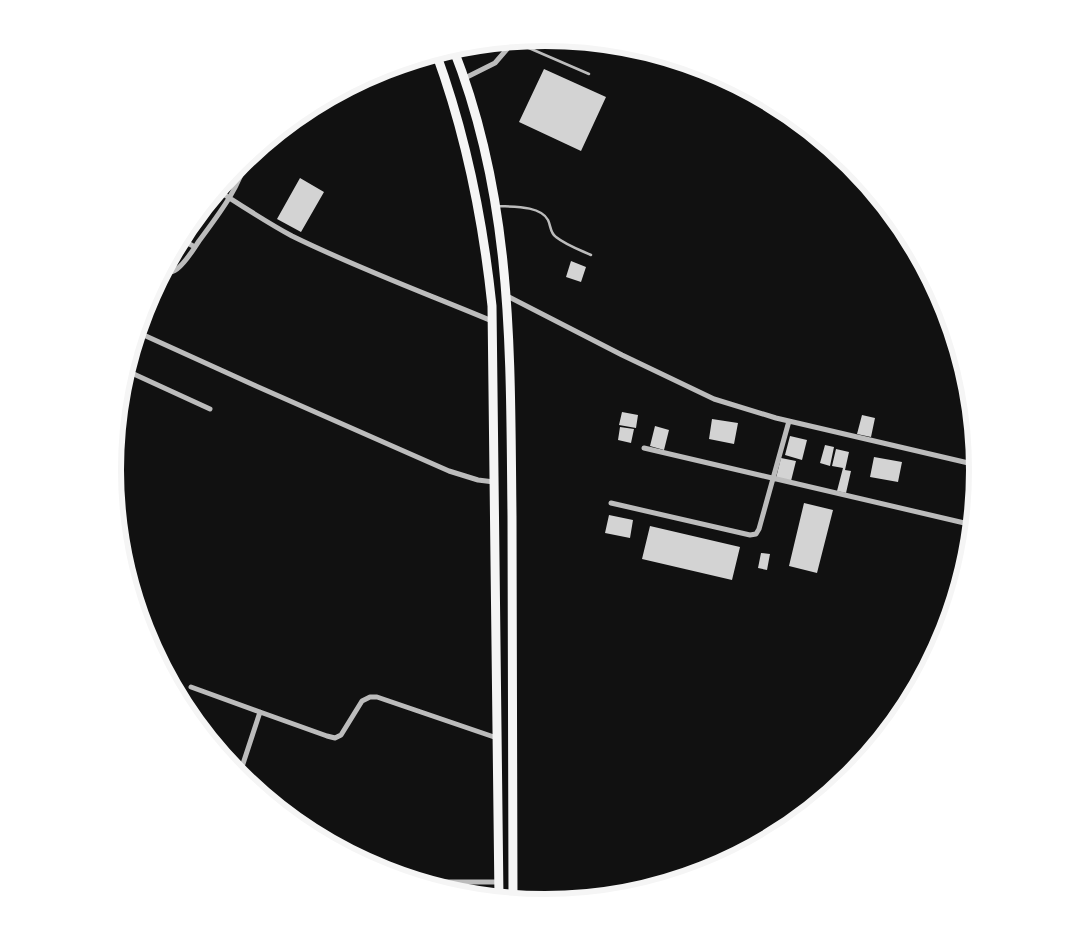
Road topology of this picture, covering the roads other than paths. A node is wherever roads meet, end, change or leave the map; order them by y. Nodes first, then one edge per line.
1 (527, 47) edge
2 (508, 48) edge
3 (456, 56) edge
4 (439, 60) edge
5 (590, 74) dead end
6 (465, 78) junction
7 (240, 176) edge
8 (223, 194) edge
9 (230, 198) junction
10 (497, 206) junction
11 (187, 243) edge
12 (195, 247) junction
13 (591, 255) dead end
14 (171, 271) edge
15 (507, 296) junction
16 (492, 321) junction
17 (143, 335) edge
18 (132, 373) edge
19 (210, 409) dead end
20 (789, 421) junction
21 (494, 424) junction
22 (512, 424) junction
23 (644, 448) dead end
24 (969, 464) edge
25 (773, 479) junction
26 (495, 482) junction
27 (612, 503) dead end
28 (966, 522) edge
29 (191, 687) dead end
30 (260, 712) junction
31 (497, 738) junction
32 (242, 766) edge
33 (443, 882) edge
34 (499, 882) junction
35 (499, 892) edge
36 (513, 894) edge

1 - 5 lane
2 - 6 street
3 - 6 highway
4 - 16 highway
6 - 10 highway
7 - 9 street
8 - 9 street
9 - 12 street
9 - 16 street
10 - 13 lane
10 - 15 highway
11 - 12 street
12 - 14 street
15 - 20 street
15 - 22 highway
16 - 21 highway
17 - 26 street
18 - 19 street
20 - 24 street
20 - 25 street
21 - 22 highway
21 - 26 highway
22 - 36 highway
23 - 25 street
25 - 27 street
25 - 28 street
26 - 31 highway
29 - 30 street
30 - 31 street
30 - 32 street
31 - 34 highway
33 - 34 street
34 - 35 highway

